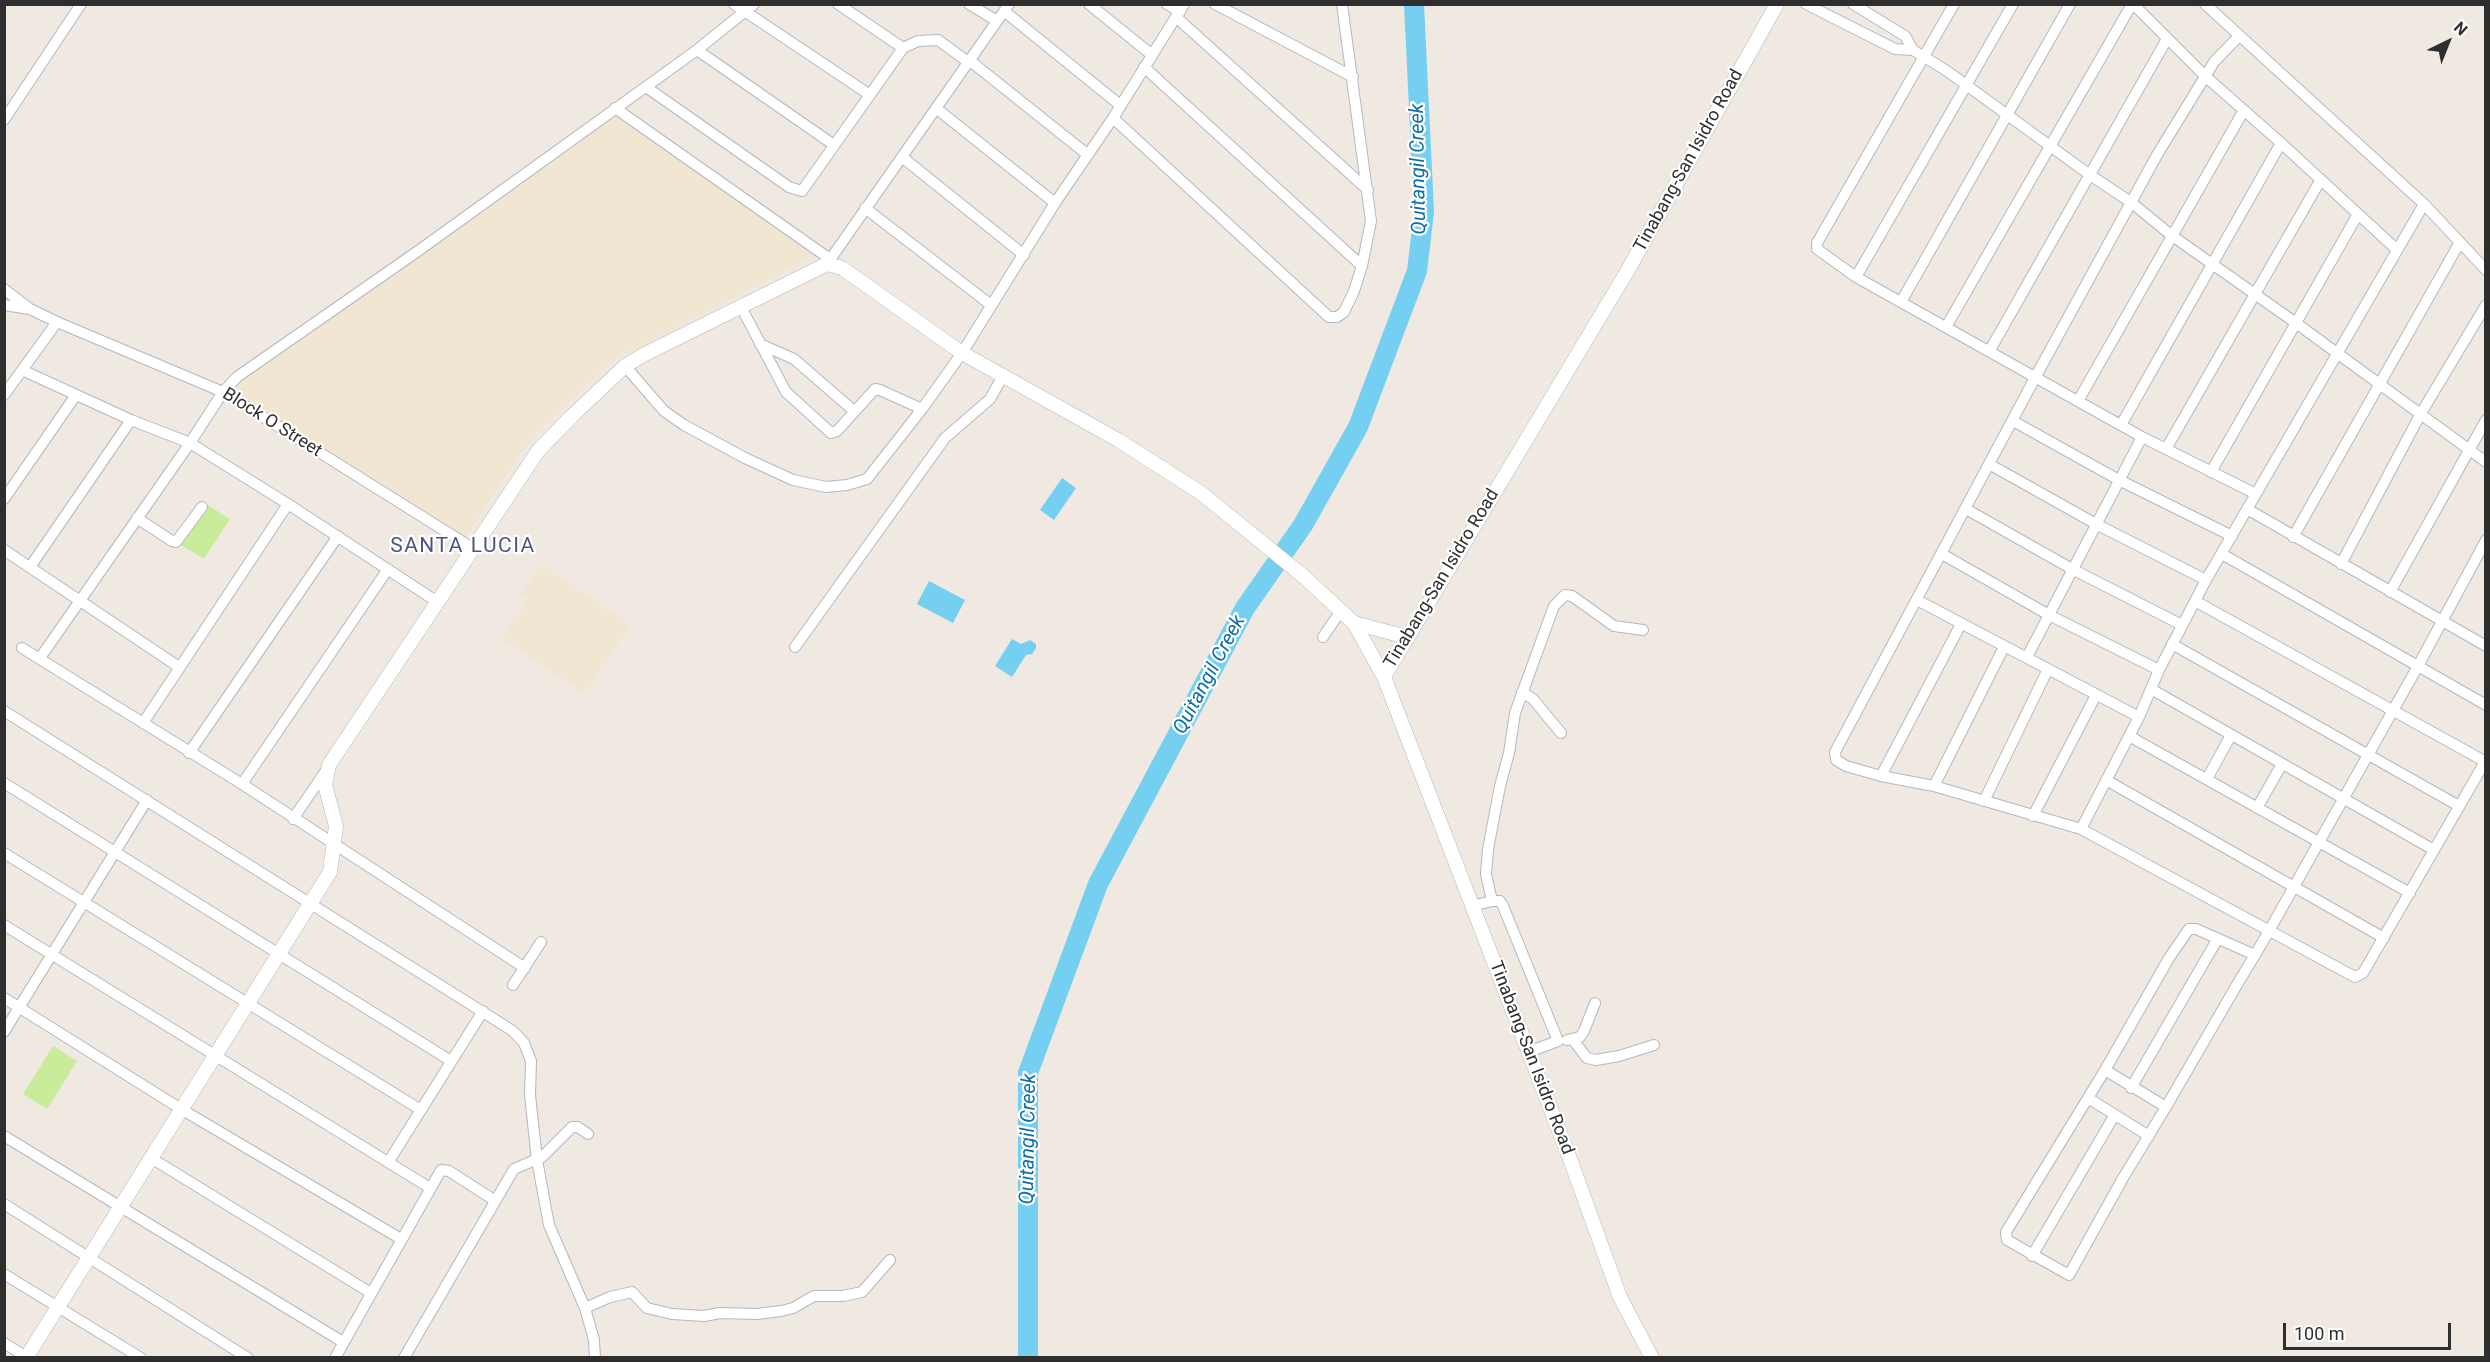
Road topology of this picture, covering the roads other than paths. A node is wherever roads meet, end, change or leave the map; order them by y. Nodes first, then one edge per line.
1 (81, 4) edge
2 (734, 4) edge
3 (838, 4) edge
4 (969, 4) edge
5 (1089, 4) edge
6 (1167, 4) edge
7 (1215, 4) edge
8 (1777, 4) edge
9 (1806, 4) edge
10 (1853, 4) edge
11 (1954, 4) edge
12 (2013, 4) edge
13 (2070, 4) edge
14 (2132, 4) edge
15 (2205, 4) edge
16 (1342, 5) edge
17 (750, 8) edge
18 (1180, 11) edge
19 (1003, 12) edge
20 (2239, 36) junction
21 (2167, 39) junction
22 (903, 48) junction
23 (697, 50) junction
24 (1913, 50) junction
25 (1152, 55) junction
26 (1925, 56) junction
27 (968, 61) junction
28 (1144, 67) junction
29 (2205, 76) junction
30 (1353, 78) junction
31 (1966, 84) junction
32 (646, 87) junction
33 (870, 95) junction
34 (1120, 105) junction
35 (615, 108) junction
36 (937, 110) junction
37 (2244, 110) junction
38 (2007, 114) junction
39 (1113, 118) junction
40 (4, 120) edge
41 (2281, 143) junction
42 (834, 145) junction
43 (2049, 145) junction
44 (1088, 155) junction
45 (902, 157) junction
46 (2090, 175) junction
47 (2320, 181) junction
48 (1368, 190) junction
49 (1055, 203) junction
50 (2132, 203) junction
51 (2424, 204) junction
52 (865, 208) junction
53 (2358, 214) junction
54 (2171, 235) junction
55 (2460, 242) junction
56 (2396, 249) junction
57 (1024, 255) junction
58 (829, 262) junction
59 (2213, 265) junction
60 (1362, 266) junction
61 (2486, 270) edge
62 (1856, 278) junction
63 (4, 289) edge
64 (2255, 293) junction
65 (1901, 302) junction
66 (4, 305) edge
67 (991, 305) junction
68 (2486, 305) edge
69 (741, 307) junction
70 (30, 309) junction
71 (57, 322) junction
72 (2296, 323) junction
73 (1946, 327) junction
74 (760, 344) junction
75 (1990, 350) junction
76 (962, 353) junction
77 (2337, 354) junction
78 (625, 366) junction
79 (22, 370) junction
80 (1003, 376) junction
81 (2036, 376) junction
82 (2379, 385) junction
83 (223, 392) junction
84 (4, 395) edge
85 (76, 395) junction
86 (2078, 401) junction
87 (922, 409) junction
88 (854, 411) junction
89 (2420, 415) junction
90 (131, 420) junction
91 (2486, 420) edge
92 (2013, 421) junction
93 (2121, 425) junction
94 (2142, 437) junction
95 (190, 443) junction
96 (2166, 449) junction
97 (2468, 450) junction
98 (2486, 462) edge
99 (1989, 464) junction
100 (2211, 472) junction
101 (2119, 480) junction
102 (2256, 494) junction
103 (4, 500) edge
104 (288, 504) junction
105 (202, 507) dead end
106 (1966, 509) junction
107 (2247, 509) junction
108 (137, 518) junction
109 (2096, 524) junction
110 (338, 536) junction
111 (2232, 536) junction
112 (2293, 537) junction
113 (2486, 540) edge
114 (474, 549) junction
115 (4, 550) edge
116 (1942, 554) junction
117 (2222, 554) junction
118 (2341, 564) junction
119 (30, 567) junction
120 (388, 569) junction
121 (2072, 569) junction
122 (2206, 580) junction
123 (2390, 592) junction
124 (1917, 600) junction
125 (79, 601) junction
126 (2195, 601) junction
127 (439, 603) junction
128 (1340, 612) junction
129 (2049, 615) junction
130 (1354, 622) junction
131 (2442, 622) junction
132 (1961, 624) junction
133 (2182, 625) junction
134 (1643, 630) dead end
135 (1323, 637) dead end
136 (1407, 637) junction
137 (2172, 644) junction
138 (2486, 646) edge
139 (795, 647) dead end
140 (2004, 647) junction
141 (22, 648) dead end
142 (2027, 657) junction
143 (40, 658) junction
144 (2418, 666) junction
145 (179, 667) junction
146 (2048, 669) junction
147 (2159, 669) junction
148 (1384, 677) junction
149 (2151, 689) junction
150 (1522, 692) junction
151 (2096, 695) junction
152 (2486, 705) edge
153 (2393, 710) junction
154 (4, 711) edge
155 (2139, 717) junction
156 (143, 723) junction
157 (1561, 734) dead end
158 (2231, 735) junction
159 (2129, 736) junction
160 (189, 753) junction
161 (2368, 754) junction
162 (2485, 761) edge
163 (2282, 764) junction
164 (329, 765) junction
165 (1881, 776) junction
166 (2207, 779) junction
167 (2106, 780) junction
168 (4, 783) edge
169 (242, 784) junction
170 (1934, 786) junction
171 (2343, 797) junction
172 (147, 800) junction
173 (1984, 801) junction
174 (2458, 806) junction
175 (2257, 808) junction
176 (2033, 816) junction
177 (293, 819) junction
178 (2081, 829) junction
179 (2318, 843) junction
180 (335, 844) junction
181 (2434, 850) junction
182 (115, 851) junction
183 (4, 853) edge
184 (2293, 886) junction
185 (2410, 893) junction
186 (84, 900) junction
187 (1492, 900) junction
188 (310, 903) junction
189 (1472, 906) junction
190 (4, 925) edge
191 (2269, 931) junction
192 (2384, 938) junction
193 (2217, 939) junction
194 (541, 942) dead end
195 (279, 954) junction
196 (52, 955) junction
197 (2254, 955) junction
198 (525, 968) junction
199 (513, 986) dead end
200 (4, 998) edge
201 (1595, 1003) dead end
202 (247, 1004) junction
203 (20, 1007) junction
204 (483, 1011) junction
205 (4, 1032) edge
206 (1573, 1040) junction
207 (1558, 1041) junction
208 (1654, 1045) dead end
209 (1528, 1052) junction
210 (215, 1055) junction
211 (451, 1061) junction
212 (2105, 1070) junction
213 (2132, 1088) junction
214 (2088, 1098) junction
215 (2166, 1107) junction
216 (181, 1109) junction
217 (422, 1110) junction
218 (2114, 1116) junction
219 (588, 1134) dead end
220 (4, 1136) edge
221 (2149, 1136) junction
222 (151, 1158) junction
223 (537, 1160) junction
224 (389, 1161) junction
225 (430, 1188) junction
226 (494, 1200) junction
227 (4, 1204) edge
228 (120, 1207) junction
229 (401, 1239) junction
230 (2032, 1256) junction
231 (89, 1257) junction
232 (890, 1260) dead end
233 (4, 1274) edge
234 (371, 1293) junction
235 (58, 1306) junction
236 (585, 1308) junction
237 (343, 1342) junction
238 (4, 1343) edge
239 (27, 1357) edge
240 (141, 1358) edge
241 (248, 1358) edge
242 (335, 1358) edge
243 (404, 1358) edge
244 (595, 1358) edge
245 (1652, 1358) edge

1 - 40 street
2 - 17 street
3 - 22 street
4 - 19 street
5 - 25 street
6 - 18 street
7 - 30 street
8 - 136 street, Tinabang-San Isidro Road
9 - 24 street
10 - 24 street
11 - 26 street
12 - 31 street
13 - 38 street
14 - 21 street
14 - 43 street
15 - 20 street
16 - 30 street
17 - 23 street
17 - 33 street
18 - 25 street
18 - 48 street
19 - 27 street
19 - 34 street
20 - 29 street
20 - 51 street
21 - 29 street
21 - 46 street
22 - 27 street
22 - 33 street
23 - 32 street
23 - 42 street
24 - 26 street
25 - 28 street
26 - 31 street
26 - 62 street
27 - 36 street
27 - 44 street
28 - 34 street
28 - 60 street
29 - 37 street
29 - 50 street
30 - 48 street
31 - 38 street
31 - 62 street
32 - 35 street
32 - 42 street
33 - 42 street
34 - 39 street
35 - 58 street
35 - 83 street
36 - 45 street
36 - 49 street
37 - 41 street
37 - 54 street
38 - 43 street
38 - 65 street
39 - 44 street
39 - 60 street
41 - 47 street
41 - 59 street
43 - 46 street
43 - 73 street
44 - 49 street
45 - 52 street
45 - 57 street
46 - 50 street
46 - 75 street
47 - 53 street
47 - 64 street
48 - 60 street
49 - 57 street
50 - 54 street
50 - 81 street
51 - 55 street
51 - 56 street
52 - 58 street
52 - 67 street
53 - 56 street
53 - 72 street
54 - 59 street
54 - 86 street
55 - 61 street
55 - 82 street
56 - 77 street
57 - 67 street
58 - 69 street
58 - 76 street
59 - 64 street
59 - 93 street
62 - 65 street
63 - 70 street
64 - 72 street
64 - 96 street
65 - 73 street
66 - 70 street
67 - 76 street
68 - 89 street
69 - 74 street
69 - 78 street
70 - 71 street, Block O Street
71 - 79 street
71 - 83 street, Block O Street
72 - 77 street
72 - 100 street
73 - 75 street
74 - 88 street
74 - 88 street
75 - 81 street
76 - 80 street
76 - 87 street
77 - 82 street
77 - 102 street
78 - 87 street
78 - 114 street
79 - 84 street
79 - 85 street
80 - 128 street
80 - 139 street
81 - 86 street
81 - 92 street
82 - 89 street
82 - 112 street
83 - 95 street
83 - 114 street, Block O Street
85 - 90 street
85 - 103 street
86 - 93 street
87 - 88 street
89 - 97 street
89 - 118 street
90 - 95 street
90 - 119 street
91 - 97 street
92 - 99 street
92 - 101 street
93 - 94 street
94 - 96 street
94 - 101 street
95 - 104 street
95 - 108 street
96 - 100 street
97 - 98 street
97 - 123 street
99 - 106 street
99 - 109 street
100 - 102 street
101 - 109 street
101 - 111 street
102 - 107 street
104 - 110 street
104 - 145 street
105 - 108 street
106 - 116 street
106 - 121 street
107 - 111 street
107 - 112 street
108 - 125 street
109 - 121 street
109 - 122 street
110 - 120 street
110 - 160 street
111 - 117 street
112 - 118 street
113 - 131 street
114 - 127 street
115 - 119 street
116 - 124 street
116 - 129 street
117 - 122 street
117 - 144 street
118 - 123 street
119 - 125 street
120 - 127 street
120 - 169 street
121 - 129 street
121 - 133 street
122 - 126 street
123 - 131 street
124 - 132 street
124 - 165 street
125 - 143 street
125 - 145 street
126 - 133 street
126 - 153 street
127 - 164 street
128 - 130 street
128 - 135 street
129 - 142 street
129 - 147 street
130 - 136 street
130 - 148 street
131 - 138 street
131 - 144 street
132 - 140 street
132 - 165 street
133 - 137 street
134 - 150 street
136 - 148 street, Tinabang-San Isidro Road
137 - 147 street
137 - 161 street
140 - 142 street
140 - 170 street
141 - 143 street
142 - 146 street
143 - 156 street
144 - 152 street
144 - 153 street
145 - 156 street
146 - 151 street
146 - 173 street
147 - 149 street
148 - 189 street, Tinabang-San Isidro Road
149 - 155 street
149 - 158 street
150 - 157 street
150 - 187 street
151 - 155 street
151 - 176 street
153 - 161 street
153 - 162 street
154 - 172 street
155 - 159 street
156 - 160 street
158 - 163 street
158 - 166 street
159 - 166 street
159 - 167 street
160 - 169 street
161 - 171 street
161 - 174 street
162 - 174 street
163 - 171 street
163 - 175 street
164 - 177 street
164 - 180 street
165 - 170 street
166 - 175 street
167 - 178 street
167 - 184 street
168 - 182 street
169 - 177 street
170 - 173 street
171 - 179 street
171 - 181 street
172 - 182 street
172 - 188 street
173 - 176 street
174 - 181 street
175 - 179 street
176 - 178 street
177 - 180 street
178 - 191 street
179 - 184 street
179 - 185 street
180 - 188 street
180 - 198 street
181 - 185 street
182 - 186 street
182 - 195 street
183 - 186 street
184 - 191 street
184 - 192 street
185 - 192 street
186 - 196 street
186 - 202 street
187 - 189 street
187 - 207 street
188 - 195 street
188 - 204 street
189 - 209 street, Tinabang-San Isidro Road
190 - 196 street
191 - 192 street
191 - 197 street
193 - 197 street
193 - 212 street
193 - 213 street
194 - 198 street
195 - 202 street
195 - 211 street
196 - 203 street
196 - 210 street
197 - 215 street
198 - 199 street
200 - 203 street
201 - 206 street
202 - 210 street
202 - 217 street
203 - 205 street
203 - 216 street
204 - 211 street
204 - 223 street
206 - 207 street
206 - 208 street
207 - 209 street
209 - 245 street, Tinabang-San Isidro Road
210 - 216 street
210 - 224 street
211 - 217 street
212 - 213 street
212 - 214 street
213 - 215 street
214 - 218 street
214 - 230 street
215 - 221 street
216 - 222 street
216 - 229 street
217 - 224 street
218 - 221 street
218 - 230 street
219 - 223 street
220 - 228 street
221 - 230 street
222 - 228 street
222 - 234 street
223 - 226 street
223 - 236 street
224 - 225 street
225 - 226 street
225 - 229 street
226 - 243 street
227 - 231 street
228 - 231 street
228 - 237 street
229 - 234 street
231 - 235 street
231 - 241 street
232 - 236 street
233 - 235 street
234 - 237 street
235 - 239 street
235 - 240 street
236 - 244 street
237 - 242 street
238 - 239 street

